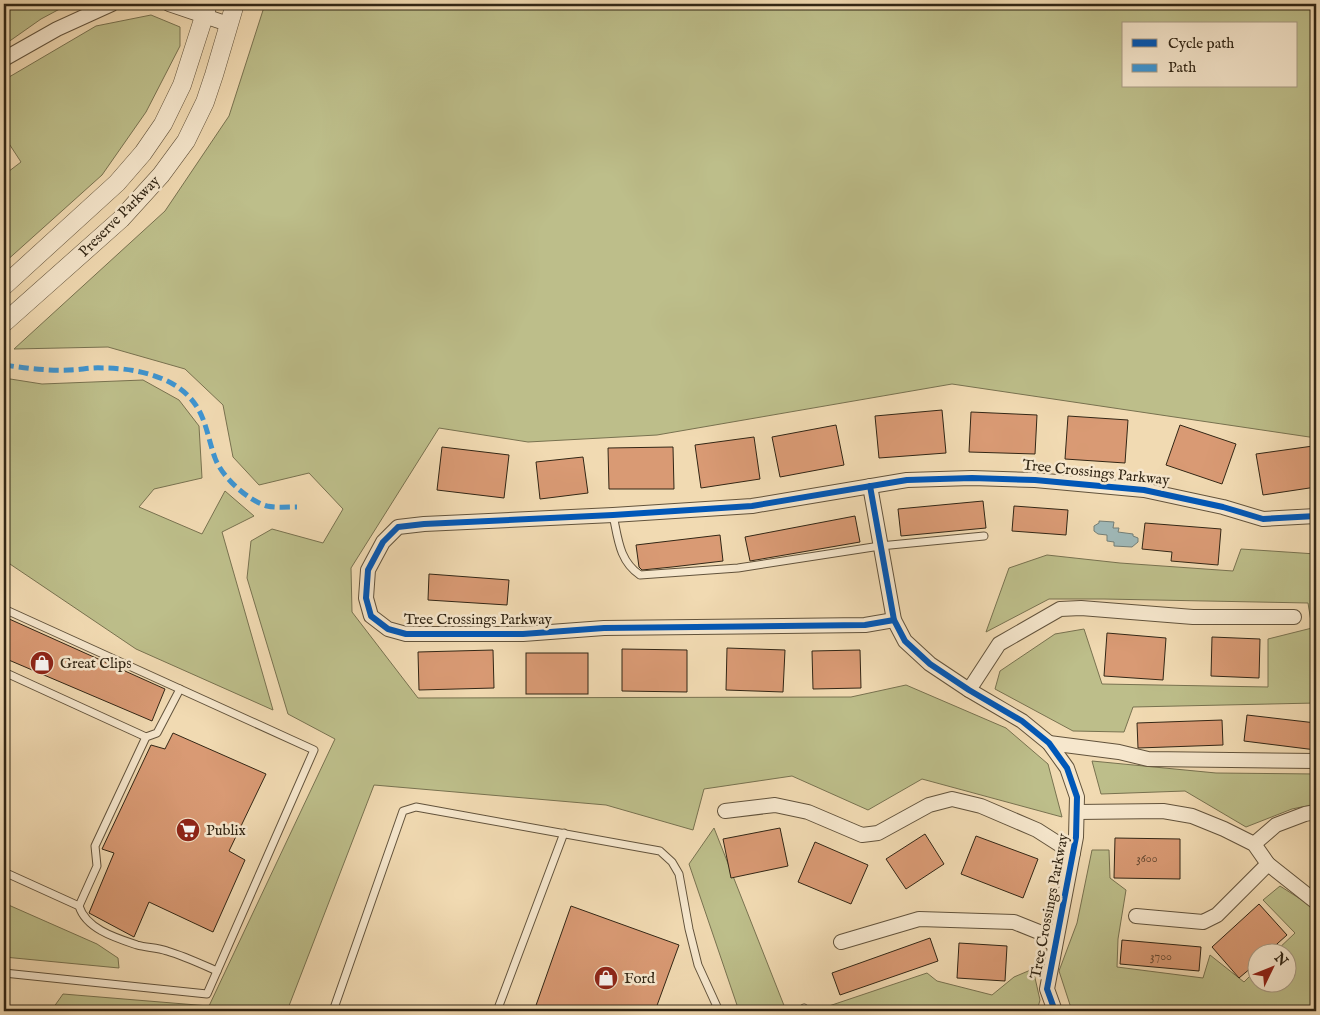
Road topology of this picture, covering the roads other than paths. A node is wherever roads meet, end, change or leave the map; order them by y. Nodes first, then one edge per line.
1 (112, 4) edge
2 (169, 4) edge
3 (234, 4) edge
4 (206, 10) edge
5 (228, 24) junction
6 (4, 59) edge
7 (4, 286) edge
8 (4, 324) edge
9 (870, 486) junction
10 (613, 515) junction
11 (1316, 516) edge
12 (984, 536) dead end
13 (880, 546) junction
14 (4, 609) edge
15 (1294, 617) dead end
16 (894, 620) junction
17 (4, 672) edge
18 (180, 689) junction
19 (969, 690) junction
20 (146, 737) junction
21 (1049, 743) junction
22 (1316, 761) edge
23 (725, 811) dead end
24 (1077, 812) junction
25 (1316, 812) edge
26 (564, 834) junction
27 (1254, 844) junction
28 (1073, 853) junction
29 (1268, 864) junction
30 (4, 872) edge
31 (1316, 902) edge
32 (79, 906) junction
33 (1136, 916) dead end
34 (841, 942) dead end
35 (1055, 946) junction
36 (217, 971) junction
37 (4, 974) edge
38 (333, 1011) edge
39 (497, 1011) edge
40 (719, 1011) edge
41 (1055, 1011) edge

1 - 6 street
2 - 4 street
3 - 5 street, Preserve Parkway
4 - 5 street
4 - 7 street, Preserve Parkway
5 - 8 street, Preserve Parkway
9 - 10 street, Tree Crossings Parkway
9 - 11 street, Tree Crossings Parkway
9 - 13 street, Tree Crossings Parkway
10 - 13 lane
10 - 16 street, Tree Crossings Parkway
12 - 13 lane
13 - 16 street, Tree Crossings Parkway
14 - 18 lane
15 - 19 street
16 - 19 street, Tree Crossings Parkway
17 - 20 lane
18 - 20 lane
18 - 36 lane
19 - 21 street, Tree Crossings Parkway
20 - 32 lane
21 - 22 street
21 - 24 street, Tree Crossings Parkway
23 - 28 street, Tree Crossings Parkway
24 - 27 street
24 - 28 street, Tree Crossings Parkway
25 - 27 street
26 - 38 lane
26 - 39 lane
26 - 40 lane
27 - 29 street
28 - 35 street, Tree Crossings Parkway
29 - 31 street
29 - 33 street
30 - 32 lane
32 - 36 lane
34 - 35 street, Tree Crossings Parkway
35 - 41 street, Tree Crossings Parkway
36 - 37 lane

